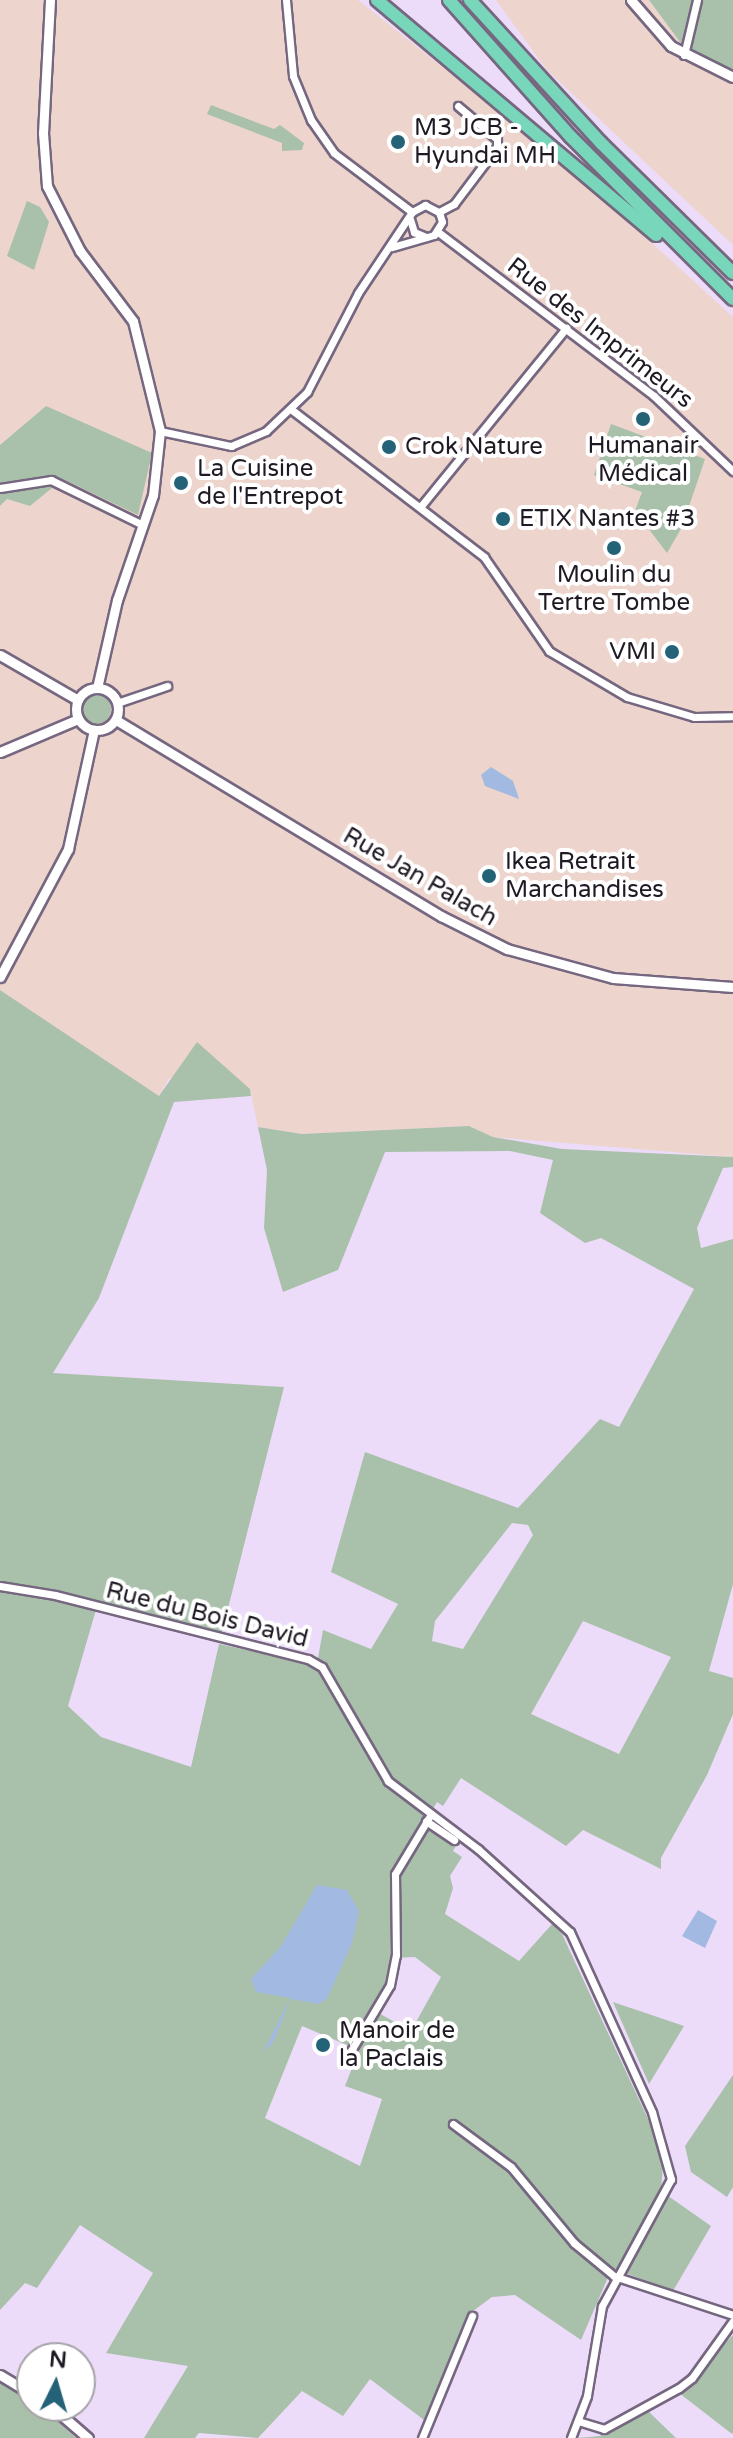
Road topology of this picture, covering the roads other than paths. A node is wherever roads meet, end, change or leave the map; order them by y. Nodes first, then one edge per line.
1 (50, 0) edge
2 (286, 0) edge
3 (377, 0) edge
4 (449, 0) edge
5 (470, 0) edge
6 (631, 0) edge
7 (697, 0) edge
8 (684, 55) junction
9 (733, 77) edge
10 (458, 106) dead end
11 (439, 212) junction
12 (411, 215) junction
13 (438, 232) junction
14 (429, 237) junction
15 (392, 247) junction
16 (691, 259) junction
17 (733, 273) edge
18 (733, 299) edge
19 (566, 328) junction
20 (292, 410) junction
21 (160, 431) junction
22 (733, 471) edge
23 (0, 488) edge
24 (421, 506) junction
25 (143, 525) junction
26 (0, 655) edge
27 (167, 686) dead end
28 (97, 688) junction
29 (78, 700) junction
30 (117, 703) junction
31 (733, 716) edge
32 (78, 719) junction
33 (116, 720) junction
34 (94, 730) junction
35 (0, 752) edge
36 (0, 977) edge
37 (733, 987) edge
38 (0, 1586) edge
39 (429, 1818) junction
40 (454, 1840) dead end
41 (349, 2054) dead end
42 (453, 2124) dead end
43 (620, 2279) junction
44 (472, 2316) dead end
45 (733, 2318) edge
46 (578, 2421) junction
47 (70, 2422) edge
48 (88, 2438) edge
49 (422, 2438) edge
50 (571, 2438) edge

1 - 21 street
2 - 12 street
3 - 16 highway
4 - 16 highway
5 - 17 highway
6 - 8 street
7 - 8 street
8 - 9 street
10 - 11 street
11 - 12 street
11 - 13 street
12 - 14 street
12 - 15 street
13 - 14 street
13 - 19 street, Rue des Imprimeurs
14 - 15 street
15 - 20 street
16 - 18 highway
19 - 22 street, Rue des Imprimeurs
19 - 24 street
20 - 21 street
20 - 24 street
21 - 25 street
23 - 25 street
24 - 31 street
25 - 28 street
26 - 29 street
27 - 30 street
28 - 29 street
28 - 30 street
29 - 32 street
30 - 33 street
32 - 34 street
32 - 35 street
33 - 34 street
33 - 37 street, Rue Jan Palach
34 - 36 street
38 - 39 street, Rue du Bois David
39 - 40 street
39 - 41 street
39 - 43 street
42 - 43 street
43 - 45 street
43 - 46 street
44 - 49 street
45 - 46 street
46 - 50 street
47 - 48 street

